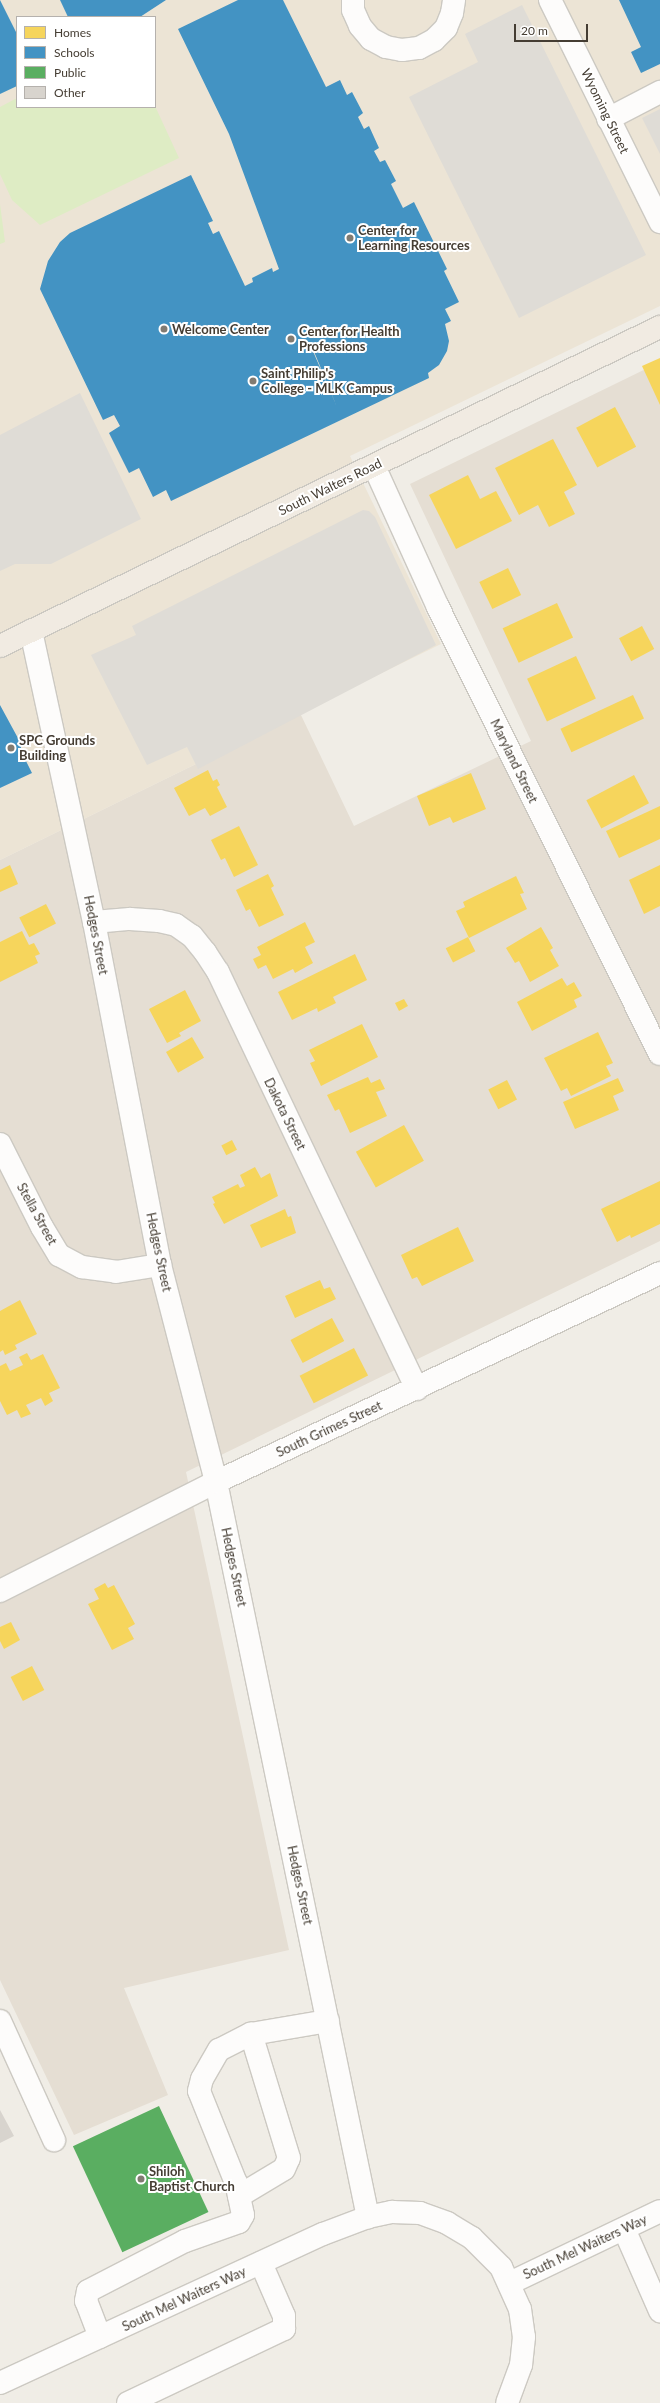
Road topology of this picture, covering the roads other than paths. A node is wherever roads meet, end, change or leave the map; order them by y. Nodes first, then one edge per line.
1 (353, 0) edge
2 (454, 0) edge
3 (550, 0) edge
4 (660, 92) edge
5 (608, 119) junction
6 (660, 222) edge
7 (660, 328) edge
8 (374, 466) junction
9 (32, 631) junction
10 (0, 646) edge
11 (94, 922) junction
12 (660, 1054) edge
13 (0, 1144) edge
14 (160, 1265) junction
15 (660, 1273) edge
16 (417, 1389) junction
17 (216, 1482) junction
18 (0, 1591) edge
19 (0, 2021) edge
20 (328, 2021) junction
21 (251, 2034) junction
22 (54, 2140) dead end
23 (239, 2196) junction
24 (660, 2211) edge
25 (368, 2217) junction
26 (624, 2228) junction
27 (261, 2263) junction
28 (510, 2283) junction
29 (660, 2311) edge
30 (100, 2337) junction
31 (0, 2383) edge
32 (128, 2403) edge
33 (507, 2403) edge

1 - 2 street
3 - 5 street, Wyoming Street
4 - 5 street
5 - 6 street, Wyoming Street
7 - 8 main road, South Walters Road
8 - 9 main road, South Walters Road
8 - 12 street, Maryland Street
9 - 10 main road, South Walters Road
9 - 11 street, Hedges Street
11 - 14 street, Hedges Street
11 - 16 street, Dakota Street
13 - 14 street, Stella Street
14 - 17 street, Hedges Street
15 - 16 street, South Grimes Street
16 - 17 street, South Grimes Street
17 - 18 street, South Grimes Street
17 - 20 street, Hedges Street
19 - 22 street
20 - 21 street
20 - 25 street, Hedges Street
21 - 23 street
21 - 23 street
23 - 30 street
24 - 26 street, South Mel Waiters Way
25 - 27 street, South Mel Waiters Way
25 - 28 street
26 - 28 street, South Mel Waiters Way
26 - 29 street
27 - 30 street, South Mel Waiters Way
27 - 32 street
28 - 33 street
30 - 31 street, South Mel Waiters Way

